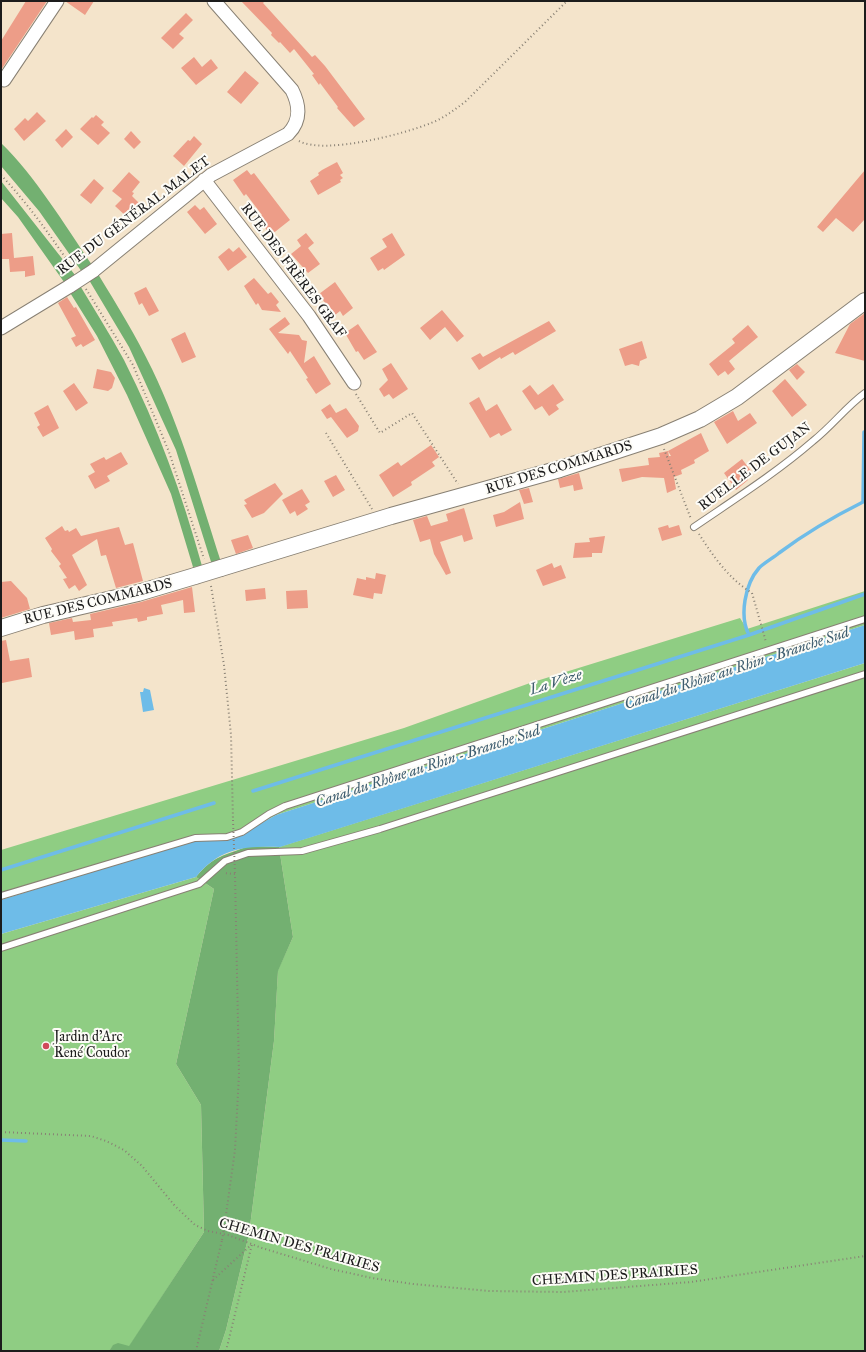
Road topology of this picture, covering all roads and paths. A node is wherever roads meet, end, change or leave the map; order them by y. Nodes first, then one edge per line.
1 (56, 1) edge
2 (214, 1) edge
3 (567, 1) edge
4 (4, 80) dead end
5 (288, 134) junction
6 (1, 175) edge
7 (204, 180) junction
8 (75, 272) dead end
9 (83, 285) dead end
10 (865, 301) edge
11 (1, 328) edge
12 (354, 383) joint
13 (865, 394) edge
14 (326, 433) dead end
15 (659, 437) junction
16 (466, 496) junction
17 (378, 520) junction
18 (694, 527) junction
19 (205, 562) dead end
20 (211, 584) dead end
21 (865, 619) edge
22 (1, 628) edge
23 (763, 633) dead end
24 (865, 674) edge
25 (1, 896) edge
26 (1, 948) edge
27 (1, 1132) edge
28 (252, 1244) junction
29 (865, 1256) edge
30 (213, 1280) junction
31 (196, 1351) edge
32 (226, 1351) edge

1 - 4 street
2 - 5 street
3 - 5 path
5 - 7 street, RUE DU GÉNÉRAL MALET
6 - 8 path
7 - 11 street, RUE DU GÉNÉRAL MALET, bridge
7 - 12 street, RUE DES FRÈRES GRAF
9 - 19 path
10 - 15 street, RUE DES COMMARDS
12 - 16 path
13 - 18 lane, RUELLE DE GUJAN
14 - 17 path
15 - 16 street, RUE DES COMMARDS
15 - 18 path
16 - 17 street, RUE DES COMMARDS
17 - 22 street, RUE DES COMMARDS, bridge
18 - 23 path
20 - 30 path, bridge
21 - 25 lane
24 - 26 lane
27 - 28 path, CHEMIN DES PRAIRIES
28 - 29 path, CHEMIN DES PRAIRIES
28 - 30 path
28 - 32 path
30 - 31 path

